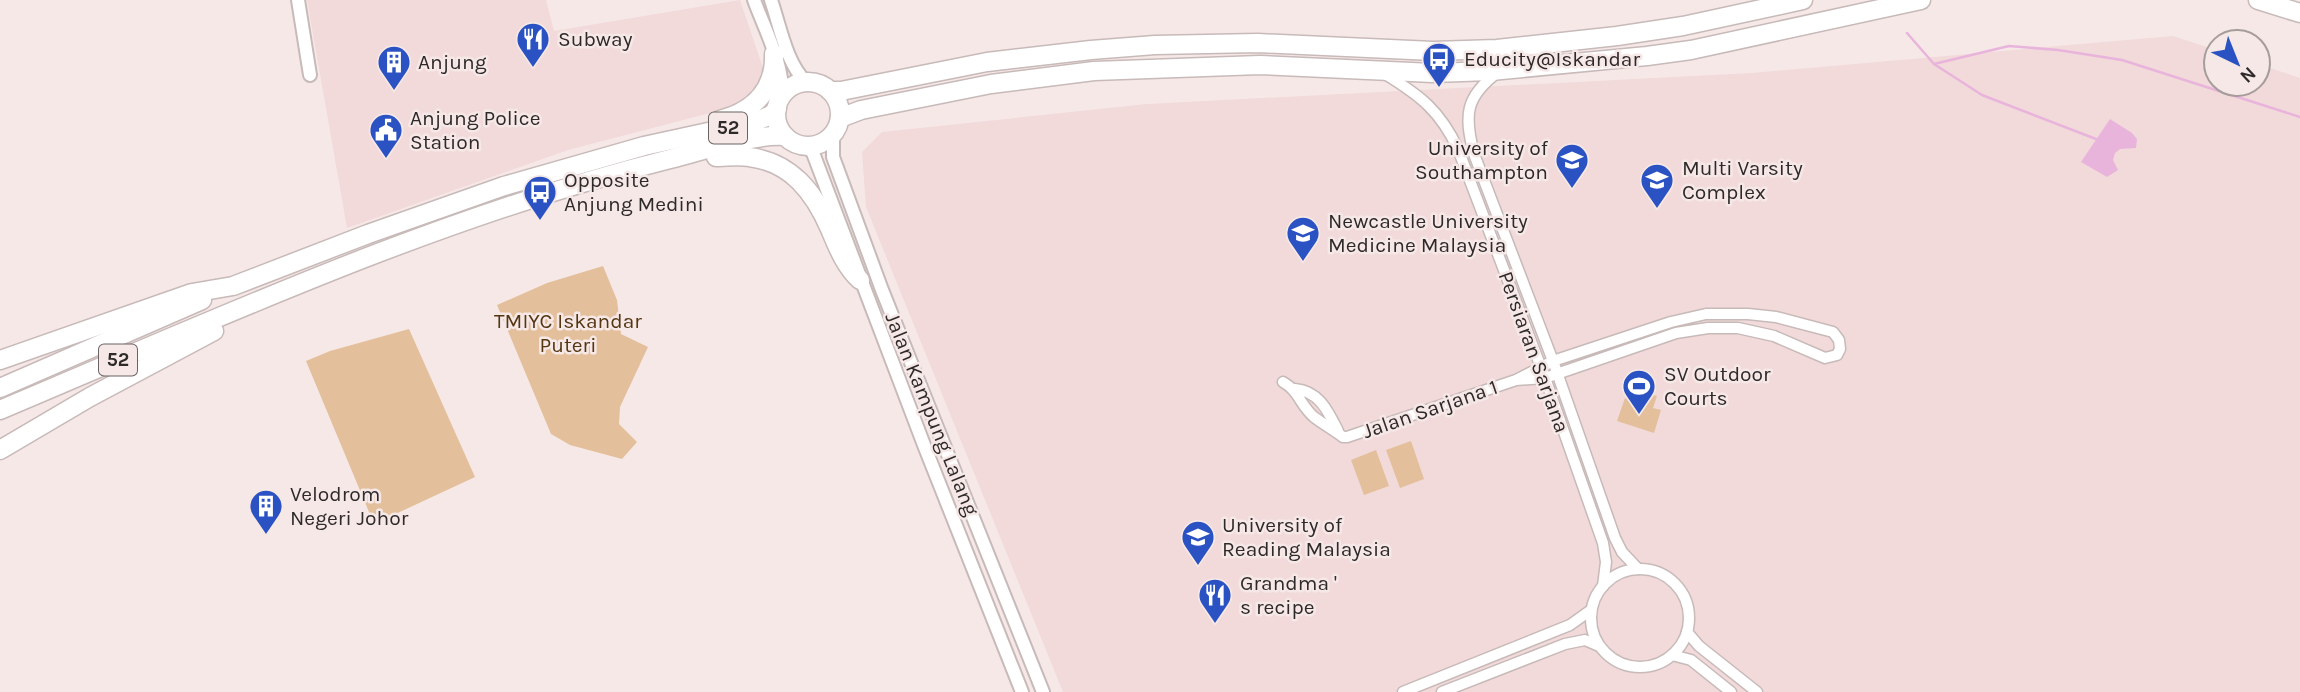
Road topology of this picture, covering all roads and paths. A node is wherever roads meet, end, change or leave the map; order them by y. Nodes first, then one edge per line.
1 (298, 0) edge
2 (754, 0) edge
3 (771, 0) edge
4 (1803, 0) edge
5 (1921, 0) edge
6 (2258, 0) edge
7 (1761, 4) edge
8 (2300, 13) edge
9 (774, 54) junction
10 (1501, 70) junction
11 (1380, 71) junction
12 (310, 75) dead end
13 (806, 82) junction
14 (830, 91) junction
15 (779, 103) junction
16 (836, 126) junction
17 (785, 136) junction
18 (676, 139) junction
19 (807, 146) junction
20 (695, 153) junction
21 (860, 280) junction
22 (233, 286) junction
23 (235, 310) junction
24 (0, 360) edge
25 (1553, 361) junction
26 (1540, 366) junction
27 (1557, 374) junction
28 (1545, 378) junction
29 (1516, 380) junction
30 (1283, 382) dead end
31 (0, 388) edge
32 (0, 410) edge
33 (0, 450) edge
34 (1638, 569) junction
35 (1603, 586) junction
36 (1591, 610) junction
37 (1687, 632) junction
38 (1599, 646) junction
39 (1672, 655) junction
40 (1022, 692) edge
41 (1044, 692) edge
42 (1403, 692) edge
43 (1442, 692) edge
44 (1731, 692) edge
45 (1757, 692) edge

1 - 12 main road
2 - 9 main road
3 - 13 main road
4 - 7 highway
5 - 10 highway
6 - 8 highway
7 - 14 highway
9 - 15 main road
9 - 18 highway
10 - 11 highway
10 - 25 street, Persiaran Sarjana
11 - 16 highway
11 - 26 street, Persiaran Sarjana
13 - 14 highway
13 - 15 highway
14 - 16 highway
15 - 17 highway
15 - 18 highway, 52
16 - 19 highway
16 - 41 main road, Jalan Kampung Lalang
17 - 19 highway
17 - 20 highway, 52
18 - 22 highway, 52
19 - 21 main road, Jalan Kampung Lalang
20 - 21 highway
20 - 23 highway, 52
21 - 40 main road, Jalan Kampung Lalang
22 - 24 highway
22 - 31 highway, 52
23 - 32 highway, 52
23 - 33 highway
25 - 26 street
25 - 27 street, Persiaran Sarjana
25 - 27 street
26 - 28 street, Persiaran Sarjana
26 - 29 street
27 - 28 street
27 - 34 street, Persiaran Sarjana
28 - 29 street
28 - 35 street, Persiaran Sarjana
29 - 30 street, Jalan Sarjana 1
34 - 35 street
34 - 37 street
35 - 36 street
36 - 38 street
36 - 42 street
37 - 39 street
37 - 45 street
38 - 39 street
38 - 43 street
39 - 44 street

